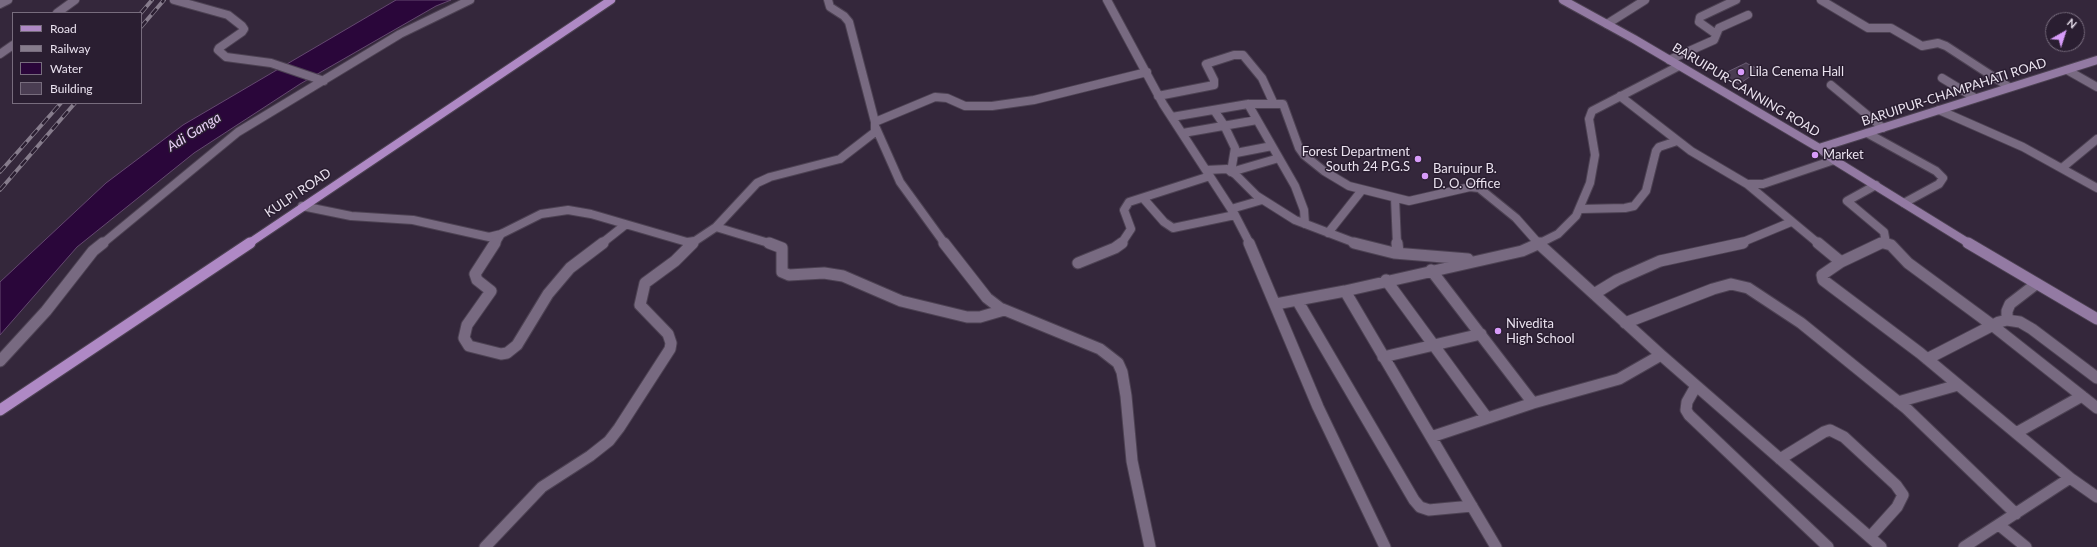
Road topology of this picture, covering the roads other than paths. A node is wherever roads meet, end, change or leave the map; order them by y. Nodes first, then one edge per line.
1 (8, 0) edge
2 (75, 0) edge
3 (174, 0) edge
4 (470, 0) edge
5 (611, 0) edge
6 (828, 0) edge
7 (1107, 0) edge
8 (1563, 0) edge
9 (1645, 0) edge
10 (1736, 0) edge
11 (1821, 0) edge
12 (0, 4) edge
13 (58, 12) edge
14 (1748, 15) dead end
15 (1606, 24) junction
16 (1716, 34) junction
17 (12, 46) edge
18 (0, 54) edge
19 (1669, 60) junction
20 (2097, 60) edge
21 (1679, 66) junction
22 (2067, 70) junction
23 (1147, 72) junction
24 (1942, 78) dead end
25 (319, 80) junction
26 (1831, 85) dead end
27 (2097, 87) edge
28 (2010, 88) junction
29 (1158, 96) junction
30 (1620, 96) junction
31 (1975, 98) junction
32 (1273, 102) junction
33 (1248, 104) junction
34 (1214, 110) junction
35 (1939, 110) junction
36 (1172, 117) junction
37 (1257, 120) junction
38 (876, 125) junction
39 (1224, 125) junction
40 (1884, 128) junction
41 (1183, 133) junction
42 (1867, 133) junction
43 (1678, 141) junction
44 (2096, 141) edge
45 (1272, 146) junction
46 (1819, 148) junction
47 (1236, 153) junction
48 (1279, 158) junction
49 (1834, 160) junction
50 (2062, 168) junction
51 (1231, 172) junction
52 (1208, 173) junction
53 (1748, 184) junction
54 (1876, 185) junction
55 (2097, 188) edge
56 (1362, 190) junction
57 (1143, 198) junction
58 (1396, 198) junction
59 (1262, 200) junction
60 (1904, 203) junction
61 (302, 206) junction
62 (1580, 209) junction
63 (1233, 212) junction
64 (1792, 222) junction
65 (1304, 224) junction
66 (625, 225) junction
67 (716, 227) junction
68 (1328, 233) junction
69 (501, 234) junction
70 (696, 241) junction
71 (1886, 243) junction
72 (1539, 244) junction
73 (1398, 253) junction
74 (1484, 260) junction
75 (1841, 262) junction
76 (1078, 263) dead end
77 (1431, 270) junction
78 (1386, 280) junction
79 (2036, 284) junction
80 (1345, 291) junction
81 (1594, 294) junction
82 (1298, 300) junction
83 (1276, 304) junction
84 (1004, 310) junction
85 (2097, 319) edge
86 (2007, 320) junction
87 (1625, 323) junction
88 (1992, 325) junction
89 (1481, 334) junction
90 (1434, 345) junction
91 (1660, 355) junction
92 (1383, 357) junction
93 (1927, 359) junction
94 (0, 361) edge
95 (2097, 378) edge
96 (1958, 384) junction
97 (1696, 386) junction
98 (2082, 396) junction
99 (1898, 402) junction
100 (1533, 403) junction
101 (2097, 408) edge
102 (0, 410) edge
103 (1486, 418) junction
104 (2016, 433) junction
105 (1431, 437) junction
106 (1780, 460) junction
107 (2070, 478) junction
108 (2097, 497) edge
109 (1472, 506) junction
110 (2016, 514) junction
111 (1999, 525) junction
112 (1870, 537) junction
113 (486, 547) edge
114 (1150, 547) edge
115 (1385, 547) edge
116 (1496, 547) edge
117 (1828, 547) edge
118 (1881, 547) edge
119 (1964, 547) edge
120 (2026, 547) edge

1 - 12 street
2 - 13 street
3 - 25 street
4 - 25 street
5 - 61 main road, KULPI ROAD
6 - 38 street
7 - 23 street
8 - 15 main road, BARUIPUR-CANNING ROAD
9 - 15 street
10 - 16 street
11 - 28 street
14 - 16 street
15 - 19 main road, BARUIPUR-CANNING ROAD
16 - 19 street
17 - 18 street
19 - 21 main road, BARUIPUR-CANNING ROAD
20 - 22 main road, BARUIPUR-CHAMPAHATI ROAD
21 - 30 street
21 - 46 main road, BARUIPUR-CANNING ROAD
22 - 27 street
22 - 28 main road, BARUIPUR-CHAMPAHATI ROAD
23 - 29 street
23 - 38 street
24 - 31 street
25 - 94 street
26 - 40 street
28 - 31 main road, BARUIPUR-CHAMPAHATI ROAD
29 - 32 street
29 - 36 street
30 - 43 street
30 - 62 street
31 - 35 main road, BARUIPUR-CHAMPAHATI ROAD
32 - 33 street
32 - 56 street
33 - 34 street
33 - 37 street
34 - 36 street
34 - 39 street
35 - 40 main road, BARUIPUR-CHAMPAHATI ROAD
35 - 50 street
36 - 41 street
37 - 39 street
37 - 45 street
38 - 67 street
38 - 84 street
39 - 41 street
39 - 47 street
40 - 42 main road, BARUIPUR-CHAMPAHATI ROAD
41 - 52 street
42 - 46 main road, BARUIPUR-CHAMPAHATI ROAD
42 - 60 street
43 - 53 street
43 - 62 street
44 - 50 street
45 - 47 street
45 - 48 street
46 - 49 main road, BARUIPUR-CANNING ROAD
47 - 51 street
48 - 51 street
48 - 65 street
49 - 53 street
49 - 54 main road, BARUIPUR-CANNING ROAD
50 - 55 street
51 - 52 street
51 - 59 street
52 - 57 street
52 - 63 street
53 - 64 street
54 - 60 main road, BARUIPUR-CANNING ROAD
54 - 71 street
56 - 58 street
56 - 68 street
57 - 63 street
57 - 76 street
58 - 72 street
58 - 73 street
59 - 63 street
59 - 65 street
60 - 79 main road, BARUIPUR-CANNING ROAD
61 - 69 street
61 - 102 main road, KULPI ROAD
62 - 72 street
63 - 83 street
64 - 75 street
64 - 81 street
65 - 68 street
66 - 69 street
66 - 69 street
66 - 70 street
67 - 70 street
67 - 84 street
68 - 73 street
70 - 113 street
71 - 75 street
71 - 88 street
72 - 74 street
72 - 81 street
73 - 74 street
74 - 77 street
75 - 93 street
77 - 78 street
77 - 89 street
78 - 80 street
78 - 90 street
79 - 85 main road, BARUIPUR-CANNING ROAD
79 - 86 street
80 - 82 street
80 - 92 street
81 - 87 street
82 - 83 street
82 - 109 street
83 - 115 street
84 - 114 street
86 - 88 street
86 - 95 street
87 - 91 street
87 - 99 street
88 - 93 street
88 - 98 street
89 - 90 street
89 - 100 street
90 - 92 street
90 - 103 street
91 - 97 street
91 - 100 street
92 - 105 street
93 - 96 street
96 - 99 street
96 - 104 street
97 - 106 street
97 - 117 street
98 - 101 street
98 - 104 street
99 - 110 street
100 - 103 street
103 - 105 street
104 - 107 street
105 - 109 street
106 - 112 street
106 - 112 street
107 - 108 street
107 - 110 street
109 - 116 street
110 - 111 street
111 - 119 street
111 - 120 street
112 - 118 street

